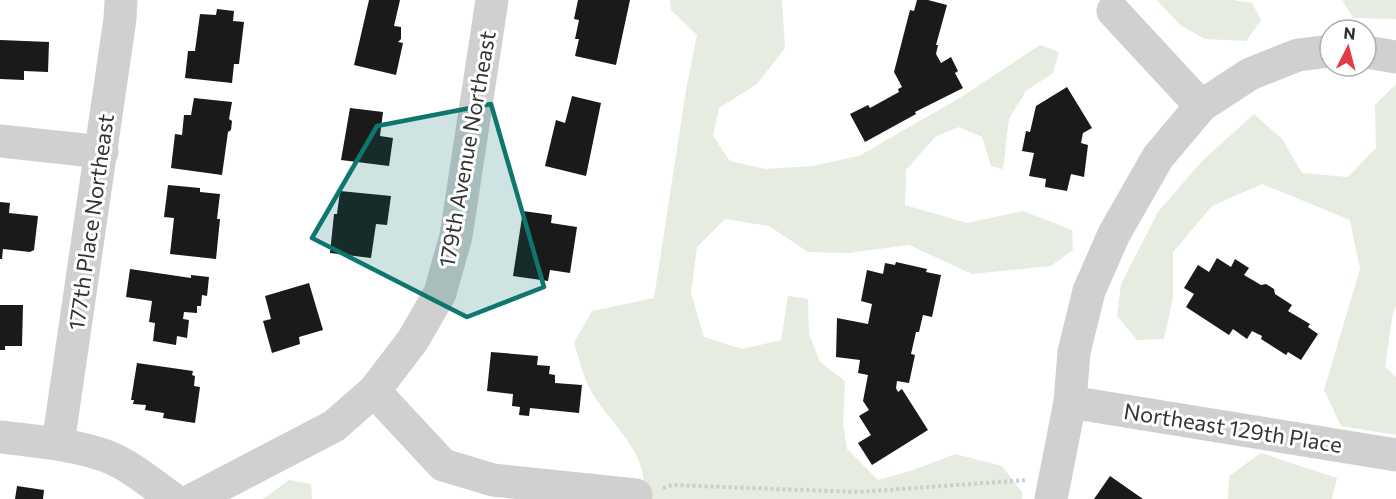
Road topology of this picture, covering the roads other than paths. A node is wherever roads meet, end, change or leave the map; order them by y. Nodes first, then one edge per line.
1 (121, 0) edge
2 (492, 0) edge
3 (1113, 11) dead end
4 (1318, 52) edge
5 (1378, 54) edge
6 (1396, 57) edge
7 (1201, 106) junction
8 (0, 141) edge
9 (102, 152) junction
10 (374, 391) junction
11 (1070, 402) junction
12 (0, 438) edge
13 (58, 444) junction
14 (1396, 455) edge
15 (1053, 488) edge
16 (636, 495) road end
17 (173, 499) edge
18 (194, 499) edge

1 - 9 street, 177th Place Northeast
2 - 10 street, 179th Avenue Northeast
3 - 7 street
4 - 7 street
5 - 6 street
7 - 11 street
8 - 9 street
9 - 13 street, 177th Place Northeast
10 - 16 street
10 - 18 street, 179th Avenue Northeast
11 - 14 street, Northeast 129th Place
11 - 15 street
12 - 13 street
13 - 17 street

